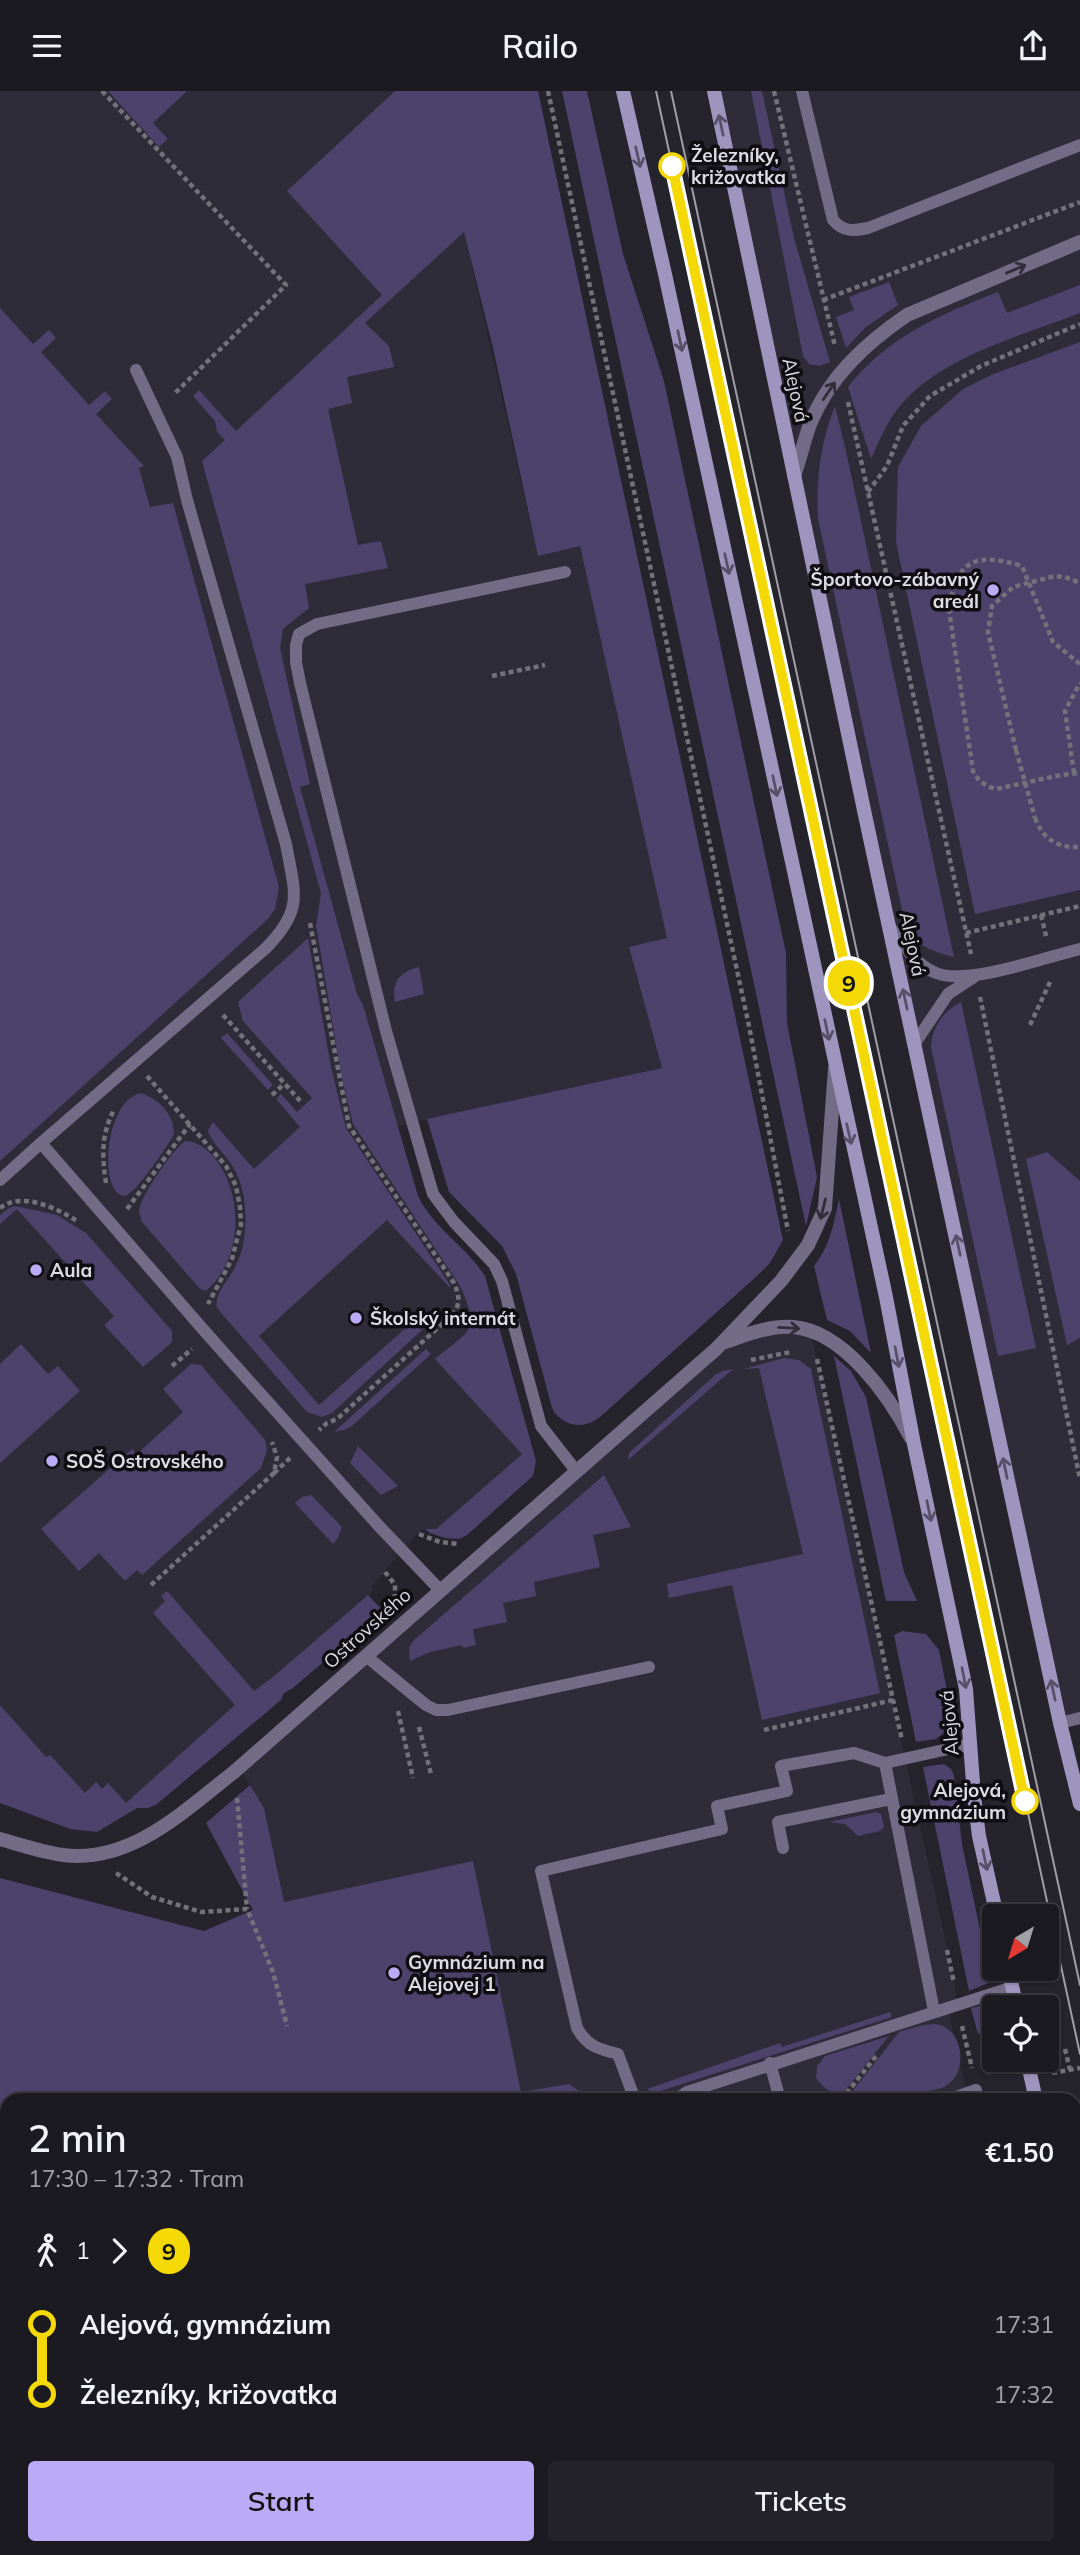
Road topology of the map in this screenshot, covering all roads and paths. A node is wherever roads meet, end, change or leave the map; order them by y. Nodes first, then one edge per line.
1 (102, 91) edge
2 (548, 91) edge
3 (623, 91) edge
4 (714, 91) edge
5 (774, 91) edge
6 (802, 91) edge
7 (1080, 145) edge
8 (1080, 202) edge
9 (1080, 242) edge
10 (823, 300) junction
11 (1080, 324) edge
12 (136, 370) dead end
13 (841, 373) junction
14 (156, 412) junction
15 (794, 476) junction
16 (868, 493) junction
17 (565, 572) dead end
18 (1030, 583) junction
19 (1080, 583) edge
20 (1080, 664) edge
21 (545, 665) dead end
22 (492, 676) dead end
23 (1080, 683) edge
24 (1077, 773) edge
25 (1080, 847) edge
26 (295, 902) junction
27 (1080, 906) edge
28 (1041, 915) junction
29 (310, 923) junction
30 (889, 926) junction
31 (306, 930) dead end
32 (966, 933) junction
33 (1047, 940) dead end
34 (1080, 949) edge
35 (976, 976) junction
36 (1053, 976) dead end
37 (220, 1011) dead end
38 (1030, 1025) dead end
39 (915, 1044) junction
40 (155, 1067) dead end
41 (835, 1068) junction
42 (146, 1075) junction
43 (140, 1081) dead end
44 (284, 1084) junction
45 (272, 1095) dead end
46 (120, 1101) dead end
47 (302, 1103) dead end
48 (190, 1124) junction
49 (41, 1143) junction
50 (0, 1180) edge
51 (110, 1191) dead end
52 (120, 1205) dead end
53 (0, 1208) edge
54 (86, 1227) dead end
55 (795, 1264) junction
56 (198, 1294) dead end
57 (207, 1304) junction
58 (215, 1313) dead end
59 (810, 1330) junction
60 (183, 1339) dead end
61 (723, 1342) junction
62 (200, 1359) dead end
63 (316, 1423) dead end
64 (327, 1423) junction
65 (267, 1433) dead end
66 (306, 1443) junction
67 (914, 1444) junction
68 (577, 1472) junction
69 (274, 1473) junction
70 (1080, 1479) edge
71 (418, 1534) dead end
72 (467, 1541) dead end
73 (385, 1572) dead end
74 (151, 1585) dead end
75 (440, 1590) junction
76 (393, 1604) dead end
77 (366, 1656) junction
78 (649, 1667) dead end
79 (390, 1676) junction
80 (412, 1693) junction
81 (892, 1700) junction
82 (1080, 1718) edge
83 (1060, 1723) junction
84 (764, 1730) dead end
85 (971, 1744) junction
86 (906, 1759) junction
87 (885, 1763) junction
88 (234, 1772) junction
89 (431, 1774) dead end
90 (413, 1778) dead end
91 (891, 1799) junction
92 (1080, 1804) edge
93 (0, 1839) edge
94 (783, 1848) dead end
95 (89, 1856) junction
96 (994, 1904) edge
97 (247, 1909) junction
98 (945, 1940) dead end
99 (1012, 1981) edge
100 (1013, 1987) junction
101 (1015, 1995) edge
102 (957, 2004) junction
103 (934, 2011) junction
104 (904, 2021) junction
105 (287, 2026) dead end
106 (1065, 2049) dead end
107 (770, 2063) junction
108 (1070, 2070) dead end
109 (1030, 2072) edge
110 (976, 2089) joint
111 (632, 2093) edge
112 (686, 2093) edge
113 (778, 2093) edge
114 (847, 2093) edge
115 (966, 2093) edge
116 (1034, 2093) edge

1 - 14 path
2 - 55 path
3 -> 41 street, Alejová
15 -> 4 street, Alejová
5 - 10 path
6 - 7 lane
8 - 10 path
13 -> 9 street
10 - 13 path
11 - 16 path
12 - 14 lane
15 -> 13 street
13 - 16 path
14 - 26 lane
15 - 30 street, Alejová
16 - 32 path
17 - 68 lane
18 - 19 path
18 - 20 path
18 - 24 path
18 - 25 path, bridge
21 - 22 path
23 - 24 path
26 - 29 path
26 - 49 lane
27 - 28 path
28 - 32 path
28 - 33 path
29 - 31 path
29 - 64 path
30 - 35 lane
39 -> 30 street, Alejová
32 - 35 path
34 - 35 lane
35 - 39 lane
35 - 70 path
36 - 38 path
37 - 44 path
83 -> 39 street, Alejová
40 - 42 path
41 -> 55 street, Ostrovského
41 -> 67 street, Alejová
42 - 43 path
42 - 48 path
44 - 45 path
44 - 47 path
46 - 51 path
48 - 52 path
48 - 57 path
49 - 50 lane
49 - 66 lane
53 - 54 path
55 - 61 street, Ostrovského
56 - 57 path
57 - 58 path
61 -> 59 street
59 - 67 street
59 - 81 path
60 - 62 path
61 - 68 street, Ostrovského
63 - 64 path
64 - 66 path
65 - 69 path
66 - 69 path
66 - 75 lane
67 -> 85 street, Alejová
68 - 75 street, Ostrovského
69 - 74 path
71 - 72 path
73 - 76 path
75 - 77 street, Ostrovského
77 - 79 lane
77 - 88 street, Ostrovského
78 - 80 lane
79 - 80 lane
79 - 90 path
80 - 89 path
81 - 84 path
81 - 86 path
82 - 83 lane
83 - 92 street, Alejová
85 - 86 lane
85 -> 96 street, Alejová
86 - 87 lane
87 - 91 lane
87 - 111 lane
88 - 95 street, Ostrovského
88 - 97 path
91 - 94 lane
91 - 103 lane
93 - 95 street, Ostrovského
95 - 97 path
97 - 105 path
98 - 102 path
99 - 100 street
100 - 101 street
100 - 102 lane
102 - 103 lane
102 - 110 path
103 - 104 lane
104 - 107 lane
104 - 114 path
106 - 108 path
107 - 112 lane
107 - 113 lane
109 - 116 street
110 - 115 lane

